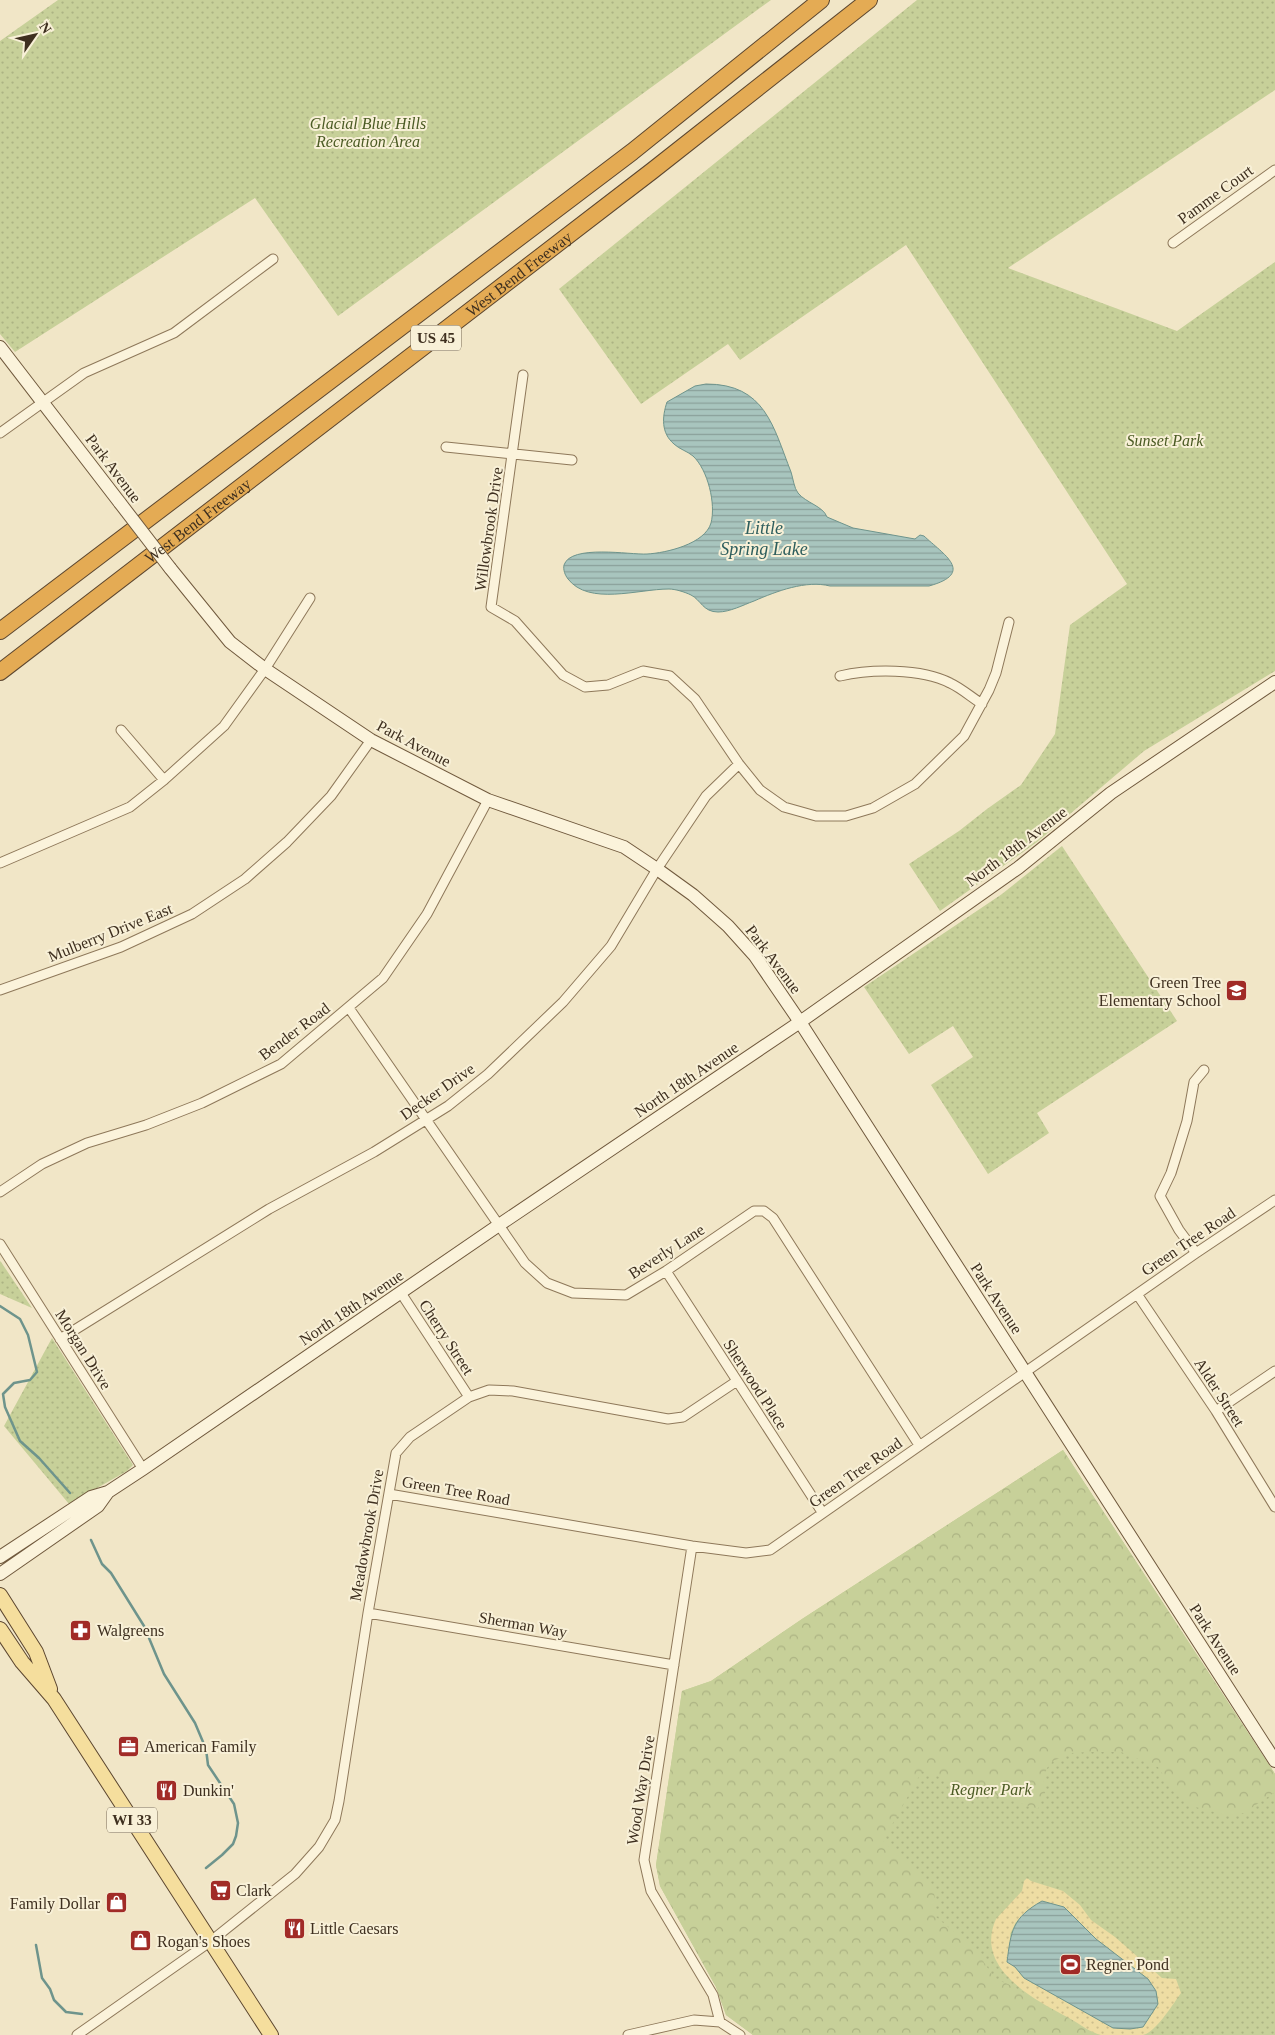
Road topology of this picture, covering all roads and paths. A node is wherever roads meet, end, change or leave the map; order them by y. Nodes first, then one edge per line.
1 (821, 0) edge
2 (868, 0) edge
3 (1275, 170) edge
4 (1173, 243) dead end
5 (273, 259) dead end
6 (0, 347) edge
7 (523, 375) dead end
8 (44, 402) junction
9 (0, 433) edge
10 (446, 447) dead end
11 (513, 455) junction
12 (572, 460) dead end
13 (310, 598) dead end
14 (1009, 622) dead end
15 (0, 631) edge
16 (265, 669) junction
17 (0, 672) edge
18 (840, 676) dead end
19 (1275, 682) edge
20 (982, 704) junction
21 (121, 730) dead end
22 (371, 740) junction
23 (739, 764) junction
24 (164, 780) junction
25 (488, 800) junction
26 (0, 863) edge
27 (657, 869) junction
28 (0, 990) edge
29 (349, 1008) junction
30 (800, 1022) junction
31 (1204, 1070) dead end
32 (426, 1119) junction
33 (0, 1192) edge
34 (1275, 1200) edge
35 (499, 1225) junction
36 (0, 1244) edge
37 (1196, 1253) junction
38 (666, 1271) junction
39 (401, 1293) junction
40 (1137, 1294) junction
41 (60, 1339) junction
42 (1275, 1371) edge
43 (1025, 1372) junction
44 (737, 1381) junction
45 (469, 1397) junction
46 (1216, 1411) junction
47 (919, 1445) junction
48 (143, 1469) junction
49 (108, 1492) junction
50 (389, 1494) junction
51 (1275, 1507) edge
52 (822, 1512) junction
53 (692, 1546) junction
54 (0, 1557) edge
55 (0, 1574) edge
56 (0, 1595) edge
57 (368, 1613) junction
58 (0, 1629) edge
59 (674, 1665) junction
60 (54, 1699) junction
61 (1275, 1761) edge
62 (211, 1941) junction
63 (720, 2022) junction
64 (77, 2035) edge
65 (271, 2035) edge
66 (628, 2035) edge
67 (740, 2035) edge

1 - 15 highway, West Bend Freeway / US 45
2 - 17 highway, West Bend Freeway / US 45
3 - 4 street, Pamme Court
5 - 8 street
6 - 8 street, Park Avenue
7 - 11 street, Willowbrook Drive
8 - 9 street
8 - 16 street, Park Avenue, bridge
10 - 11 street, Willowbrook Drive
11 - 12 street, Willowbrook Drive
11 - 23 street, Willowbrook Drive
13 - 16 street
14 - 20 street
16 - 22 street, Park Avenue
16 - 24 street
18 - 20 street
19 - 30 street, North 18th Avenue
20 - 23 street
21 - 24 street
22 - 25 street, Park Avenue
22 - 28 street, Mulberry Drive East
23 - 27 street, Decker Drive
24 - 26 street
25 - 27 street, Park Avenue
25 - 29 street, Bender Road
27 - 30 street, Park Avenue
27 - 32 street, Decker Drive
29 - 32 street, Beverly Lane
29 - 33 street, Bender Road
30 - 35 street, North 18th Avenue
30 - 43 street, Park Avenue
31 - 37 street
32 - 35 street, Beverly Lane
32 - 41 street, Decker Drive
34 - 37 street, Green Tree Road
35 - 38 street, Beverly Lane
35 - 39 street, North 18th Avenue
36 - 41 street, Morgan Drive
37 - 40 street, Green Tree Road
38 - 44 street, Sherwood Place
38 - 47 street, Beverly Lane
39 - 45 street, Cherry Street
39 - 48 street, North 18th Avenue
40 - 43 street, Green Tree Road
40 - 46 street, Alder Street
41 - 48 street, Morgan Drive
42 - 46 street
43 - 47 street, Green Tree Road
43 - 61 street, Park Avenue
44 - 45 street, Meadowbrook Drive
44 - 52 street, Sherwood Place
45 - 50 street, Meadowbrook Drive
46 - 51 street, Alder Street
47 - 52 street, Green Tree Road
48 - 49 street, North 18th Avenue
49 - 54 street, North 18th Avenue
49 - 55 street, North 18th Avenue
50 - 53 street, Green Tree Road
50 - 57 street, Meadowbrook Drive
52 - 53 street, Green Tree Road
53 - 59 street, Wood Way Drive
56 - 60 main road, WI 33
57 - 59 street, Sherman Way
57 - 62 street, Meadowbrook Drive
58 - 60 main road, WI 33
59 - 63 street, Wood Way Drive
60 - 62 main road, WI 33
62 - 64 street, Meadowbrook Drive
62 - 65 main road, WI 33
63 - 66 street
63 - 67 street

